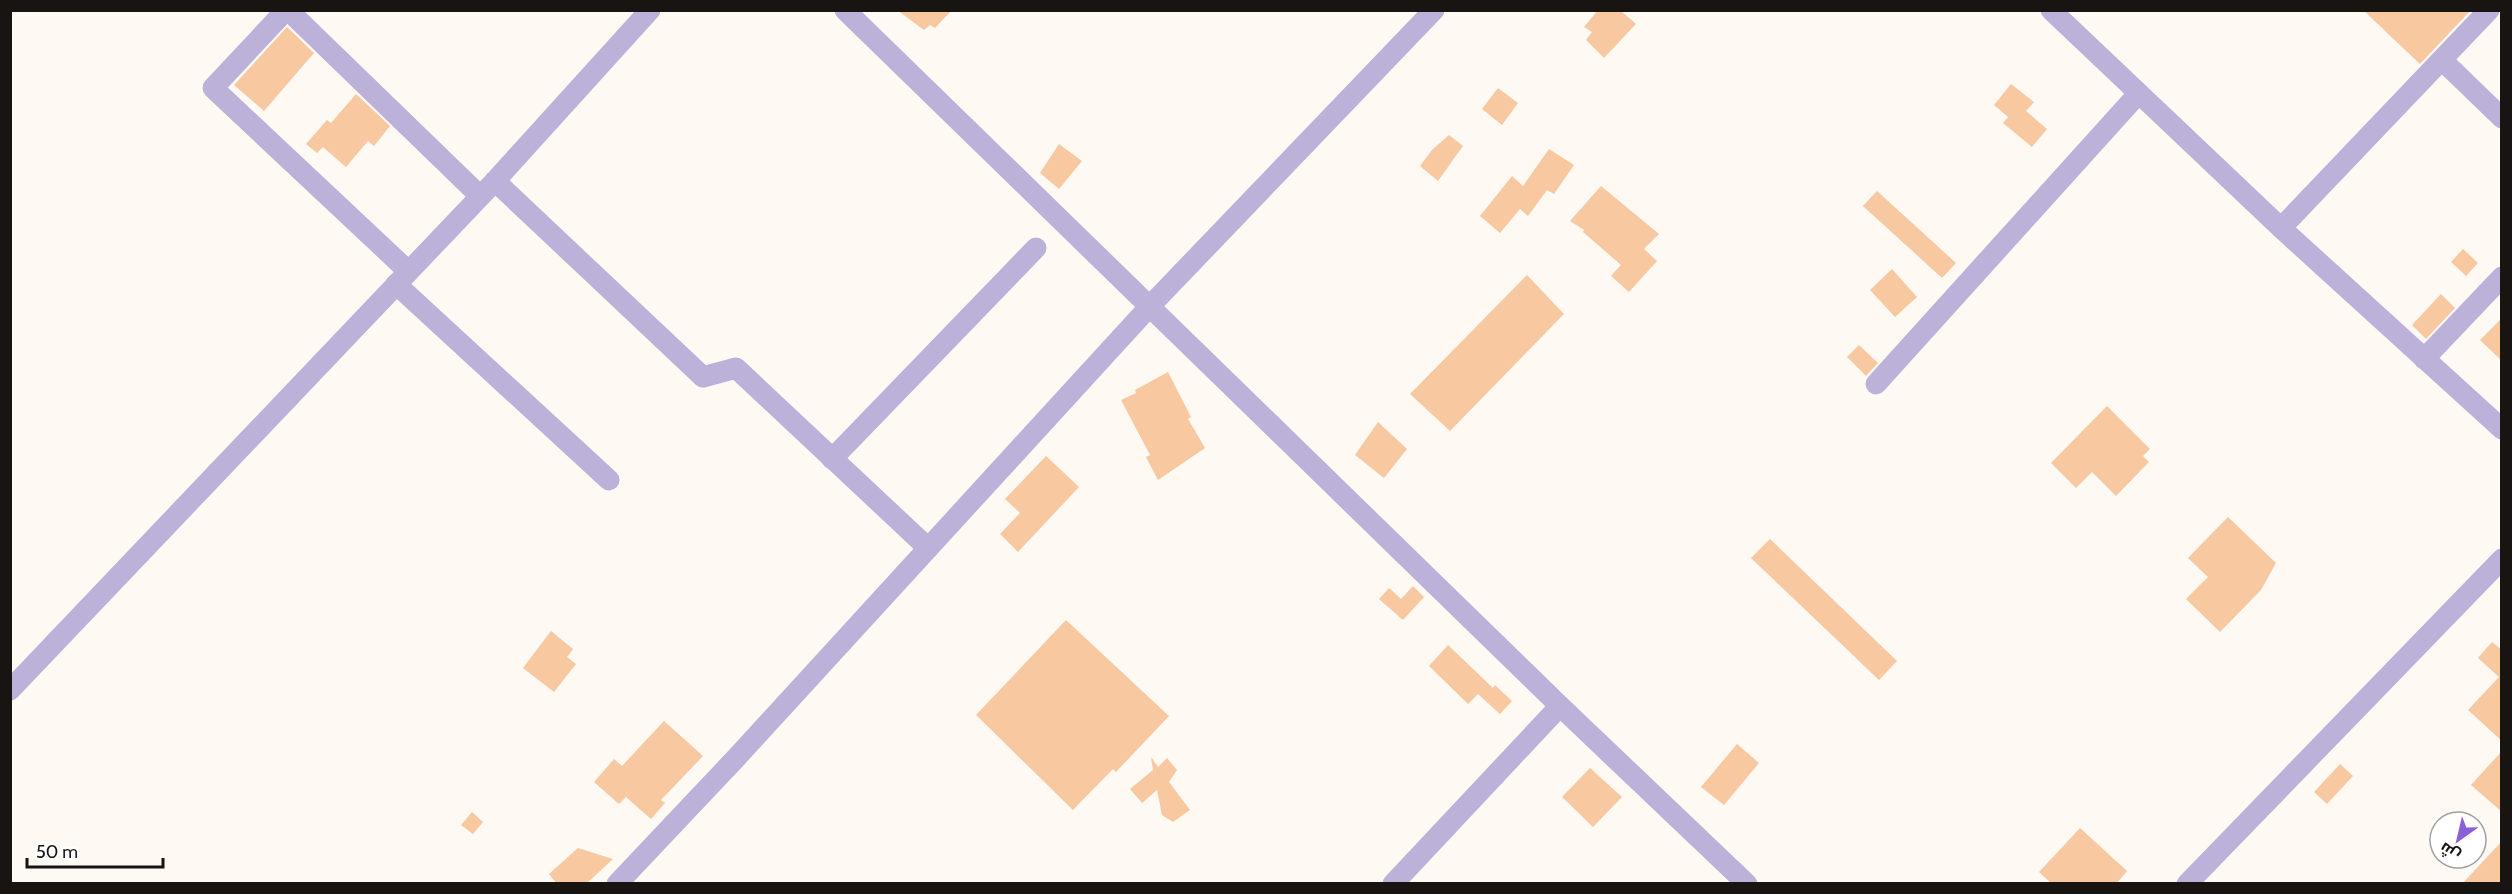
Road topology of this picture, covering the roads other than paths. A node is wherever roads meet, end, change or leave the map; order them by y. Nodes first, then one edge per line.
1 (287, 10) edge
2 (650, 10) edge
3 (845, 10) edge
4 (1434, 10) edge
5 (2051, 10) edge
6 (2488, 10) edge
7 (2442, 60) junction
8 (2138, 94) junction
9 (2502, 118) edge
10 (487, 188) junction
11 (2281, 228) junction
12 (1036, 248) dead end
13 (2502, 277) edge
14 (402, 278) junction
15 (1150, 306) junction
16 (2424, 359) junction
17 (1876, 384) dead end
18 (2502, 429) edge
19 (832, 459) junction
20 (609, 480) dead end
21 (928, 548) junction
22 (2502, 560) edge
23 (10, 690) edge
24 (1560, 706) junction
25 (617, 884) edge
26 (1393, 884) edge
27 (1747, 884) edge
28 (2187, 884) edge

1 - 10 street
1 - 14 street
2 - 10 street
3 - 15 street
4 - 15 street
5 - 8 street
6 - 7 street
7 - 9 street
7 - 11 street
8 - 11 street
8 - 17 street
10 - 14 street
10 - 19 street
11 - 16 street
12 - 19 street
13 - 16 street
14 - 20 street
14 - 23 street
15 - 21 street
15 - 24 street
16 - 18 street
19 - 21 street
21 - 25 street
22 - 28 street
24 - 26 street
24 - 27 street

